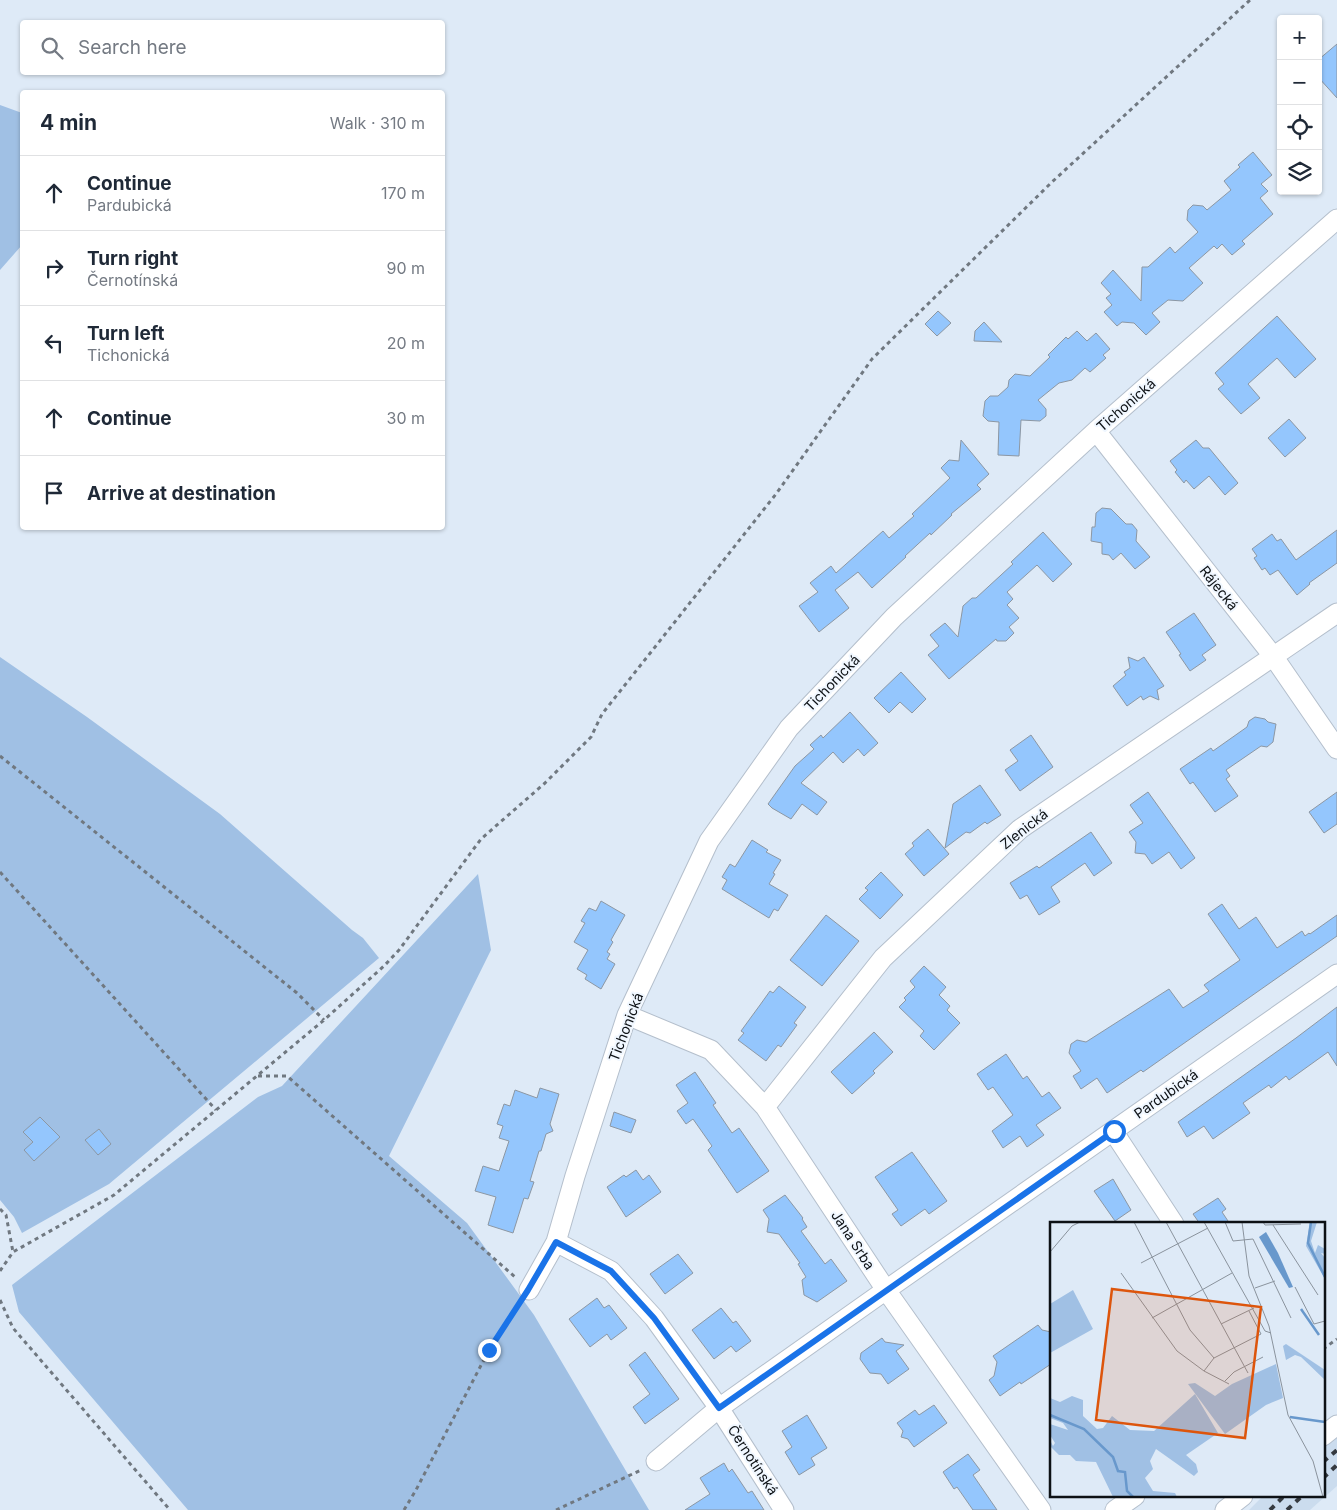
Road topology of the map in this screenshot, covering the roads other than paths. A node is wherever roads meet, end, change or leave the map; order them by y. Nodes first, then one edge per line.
1 (1337, 218) edge
2 (1096, 431) junction
3 (1337, 613) edge
4 (1273, 656) junction
5 (1337, 749) edge
6 (1337, 974) edge
7 (627, 1015) junction
8 (765, 1107) junction
9 (1114, 1131) junction
10 (1173, 1222) edge
11 (556, 1242) junction
12 (528, 1290) road end
13 (886, 1290) junction
14 (719, 1408) junction
15 (1337, 1426) edge
16 (1324, 1435) edge
17 (656, 1461) road end
18 (1131, 1498) edge
19 (1241, 1498) edge
20 (784, 1510) edge
21 (1041, 1510) edge
22 (1115, 1510) edge
23 (1225, 1510) edge

1 - 2 street, Tichonická
2 - 4 street, Rájecká
2 - 7 street, Tichonická
3 - 4 street, Zlenická
4 - 5 street, Rájecká
4 - 8 street, Zlenická
6 - 9 street, Pardubická
7 - 8 street, Jana Srba
7 - 11 street, Tichonická
8 - 13 street, Jana Srba
9 - 10 street
9 - 13 street, Pardubická
11 - 12 street, Tichonická
11 - 14 street, Černotínská
13 - 14 street, Pardubická
13 - 21 street, Jana Srba
14 - 17 street, Pardubická
14 - 20 street, Černotínská
15 - 16 street
18 - 22 street
19 - 23 street

